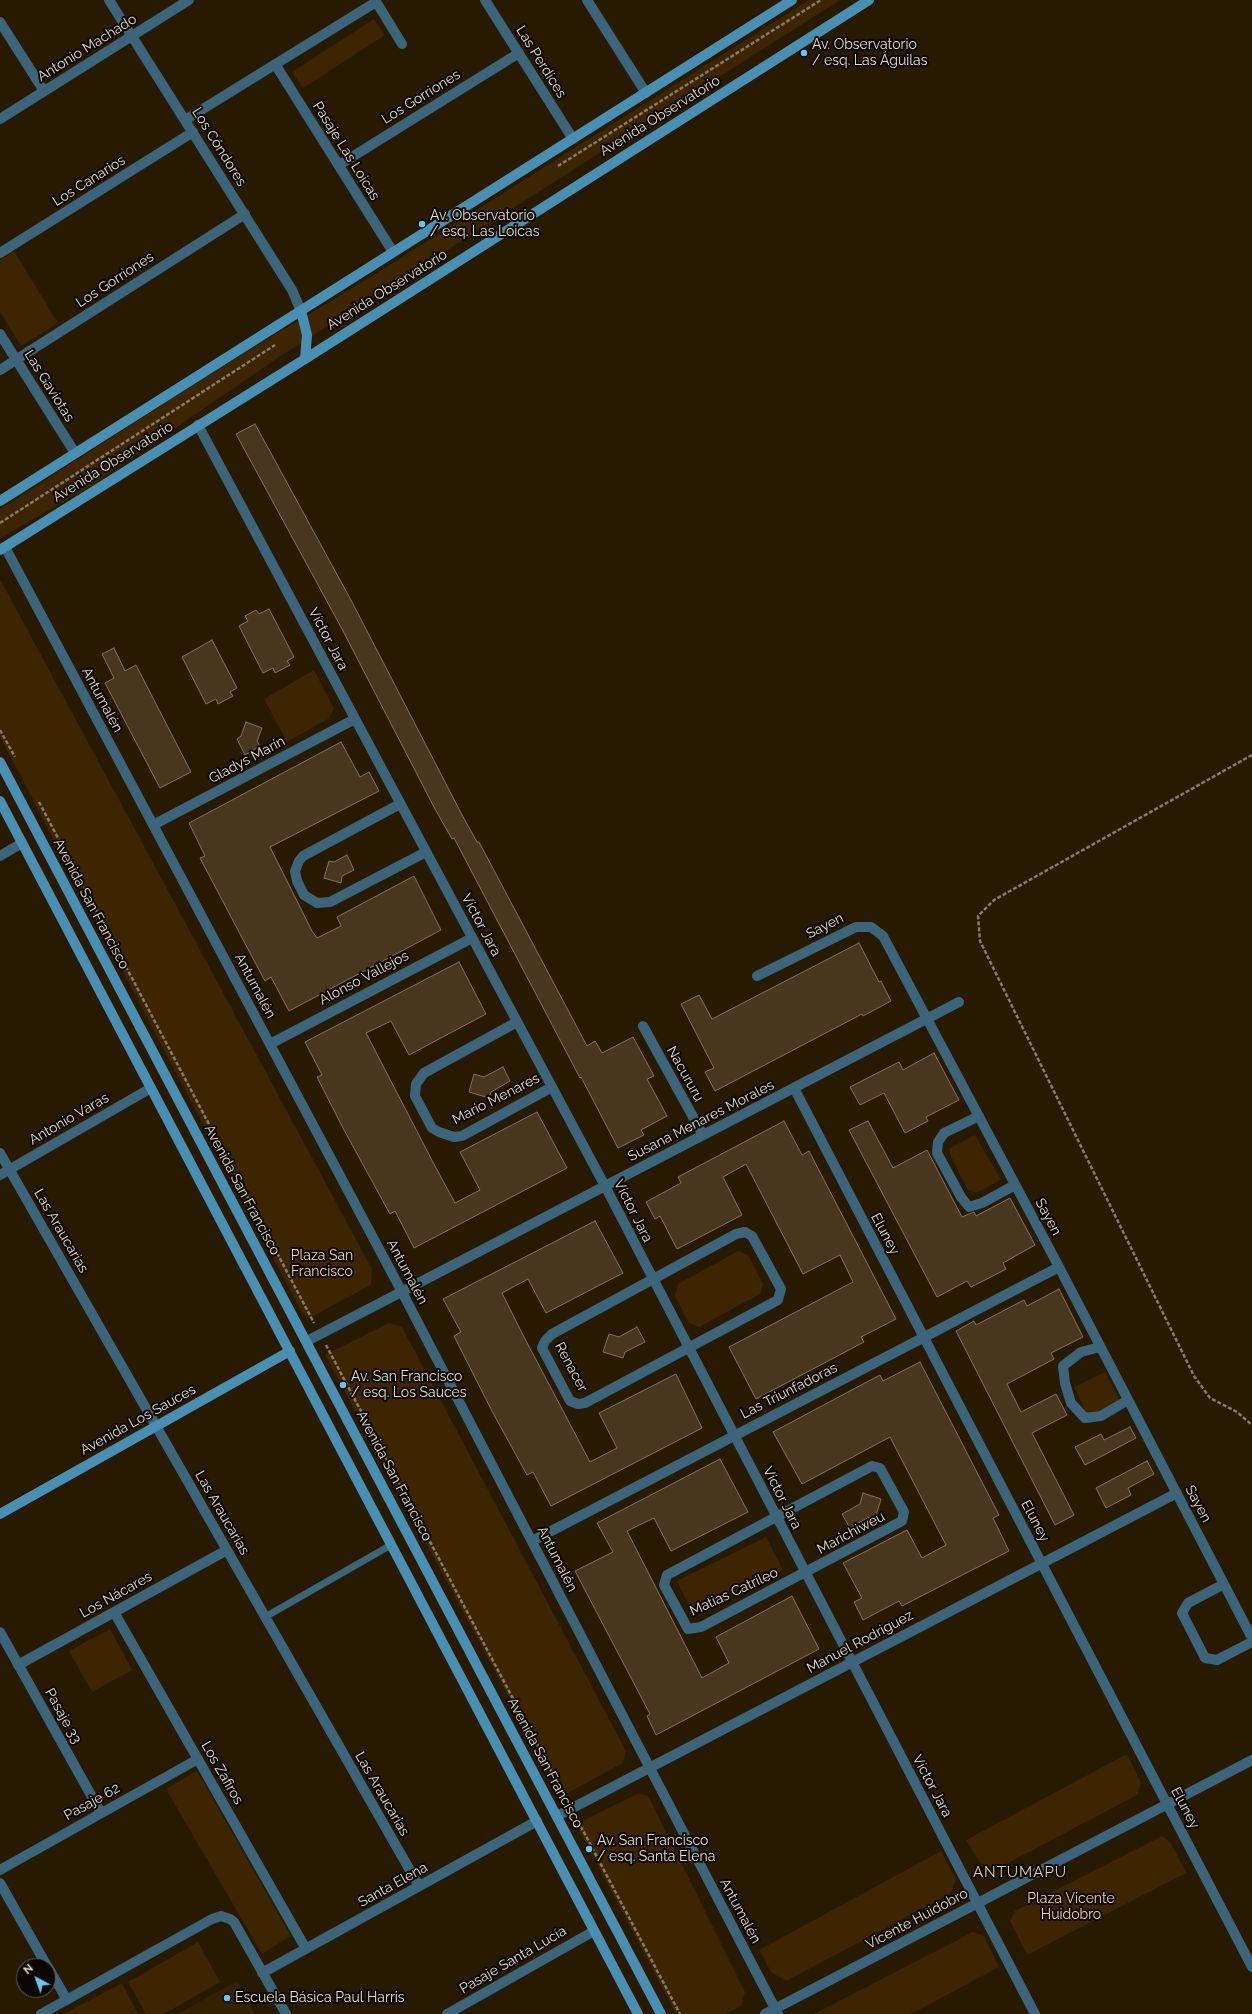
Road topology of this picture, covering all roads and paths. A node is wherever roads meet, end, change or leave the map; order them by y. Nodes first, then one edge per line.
1 (110, 0) edge
2 (189, 0) edge
3 (485, 0) edge
4 (587, 0) edge
5 (792, 0) edge
6 (821, 0) edge
7 (869, 0) edge
8 (375, 1) edge
9 (0, 22) edge
10 (132, 36) junction
11 (402, 44) dead end
12 (519, 53) junction
13 (276, 64) junction
14 (44, 91) junction
15 (646, 93) junction
16 (0, 120) edge
17 (185, 120) junction
18 (193, 132) junction
19 (573, 139) junction
20 (339, 165) junction
21 (553, 169) dead end
22 (245, 214) junction
23 (393, 252) junction
24 (0, 253) edge
25 (301, 311) junction
26 (0, 334) edge
27 (279, 343) dead end
28 (305, 359) junction
29 (16, 360) junction
30 (0, 370) edge
31 (198, 425) junction
32 (75, 453) junction
33 (0, 501) edge
34 (0, 523) edge
35 (2, 548) edge
36 (355, 719) junction
37 (0, 730) edge
38 (1252, 755) edge
39 (0, 762) edge
40 (18, 763) dead end
41 (35, 796) dead end
42 (0, 801) edge
43 (400, 804) junction
44 (153, 825) junction
45 (22, 843) junction
46 (426, 852) junction
47 (0, 856) edge
48 (472, 938) junction
49 (757, 976) dead end
50 (959, 1002) dead end
51 (927, 1019) junction
52 (517, 1022) junction
53 (643, 1026) dead end
54 (270, 1044) junction
55 (552, 1087) junction
56 (152, 1088) junction
57 (794, 1088) junction
58 (979, 1116) junction
59 (703, 1135) junction
60 (0, 1153) edge
61 (10, 1169) junction
62 (0, 1175) edge
63 (1015, 1185) junction
64 (605, 1186) junction
65 (1058, 1267) junction
66 (652, 1279) junction
67 (402, 1292) junction
68 (320, 1334) junction
69 (923, 1337) junction
70 (306, 1342) junction
71 (1100, 1346) junction
72 (688, 1347) junction
73 (290, 1351) junction
74 (1128, 1400) junction
75 (1252, 1425) edge
76 (156, 1426) junction
77 (734, 1435) junction
78 (1177, 1493) junction
79 (0, 1514) edge
80 (775, 1516) junction
81 (532, 1541) junction
82 (391, 1545) junction
83 (227, 1550) junction
84 (1041, 1564) junction
85 (805, 1573) junction
86 (1224, 1584) junction
87 (114, 1612) junction
88 (265, 1617) junction
89 (0, 1632) edge
90 (1252, 1638) edge
91 (1252, 1642) edge
92 (852, 1662) junction
93 (18, 1665) junction
94 (198, 1759) junction
95 (1252, 1760) edge
96 (650, 1768) junction
97 (1167, 1804) junction
98 (571, 1809) junction
99 (101, 1813) junction
100 (557, 1816) junction
101 (537, 1821) junction
102 (0, 1870) edge
103 (0, 1883) edge
104 (419, 1886) junction
105 (978, 1903) junction
106 (594, 1930) junction
107 (306, 1949) junction
108 (43, 1958) edge
109 (1252, 1965) edge
110 (262, 1973) junction
111 (56, 1981) edge
112 (67, 2000) junction
113 (777, 2011) edge
114 (41, 2014) edge
115 (286, 2014) edge
116 (447, 2014) edge
117 (638, 2014) edge
118 (661, 2014) edge
119 (680, 2014) edge
120 (765, 2014) edge
121 (1035, 2014) edge

1 - 10 street, Los Cóndores
2 - 10 street, Antonio Machado
3 - 12 street, Las Perdices
4 - 15 street
5 - 15 main road, Avenida Observatorio
6 - 21 path, Avenida Observatorio
7 - 28 main road, Avenida Observatorio
8 - 11 street
8 - 13 street
9 - 14 street
10 - 14 street, Antonio Machado
10 - 17 street, Los Cóndores
12 - 19 street, Las Perdices
12 - 20 street, Los Gorriones
13 - 17 street
13 - 20 street, Pasaje Las Loicas
14 - 16 street, Antonio Machado
15 - 19 main road, Avenida Observatorio
17 - 18 street, Los Cóndores
18 - 22 street, Los Cóndores
18 - 24 street, Los Canarios
19 - 23 main road, Avenida Observatorio
20 - 23 street, Pasaje Las Loicas
22 - 25 street, Los Cóndores
22 - 29 street, Los Gorriones
23 - 25 main road, Avenida Observatorio
25 - 28 main road
25 - 32 main road, Avenida Observatorio
26 - 29 street, Las Gaviotas
27 - 34 path, Avenida Observatorio
28 - 31 main road, Avenida Observatorio
29 - 30 street, Los Gorriones
29 - 32 street, Las Gaviotas
31 - 35 main road, Avenida Observatorio
31 - 36 street, Víctor Jara
32 - 33 main road, Avenida Observatorio
35 - 44 street, Antumalén
36 - 43 street, Víctor Jara
36 - 44 street, Gladys Marín
37 - 40 path
38 - 75 path
39 - 70 main road, Avenida San Francisco
41 - 68 path
42 - 45 main road
43 - 46 street, Víctor Jara
43 - 46 street
44 - 54 street, Antumalén
45 - 47 street
45 - 56 main road
46 - 48 street, Víctor Jara
48 - 52 street, Víctor Jara
48 - 54 street, Alonso Vallejos
49 - 51 street, Sayen
50 - 51 street, Susana Menares Morales
51 - 57 street, Susana Menares Morales
51 - 58 street, Sayen
52 - 55 street, Víctor Jara
52 - 55 street, Mario Menares
53 - 59 street, Nacururu
54 - 67 street, Antumalén
55 - 64 street, Víctor Jara
56 - 61 street, Antonio Varas
56 - 73 main road
57 - 59 street, Susana Menares Morales
57 - 69 street, Eluney
58 - 63 street, Sayen
58 - 63 street
59 - 64 street, Susana Menares Morales
60 - 61 street, Las Araucarias
61 - 62 street, Antonio Varas
61 - 76 street, Las Araucarias
63 - 65 street, Sayen
64 - 66 street, Víctor Jara
64 - 67 street, Susana Menares Morales
65 - 69 street, Las Triunfadoras
65 - 71 street, Sayen
66 - 72 street, Víctor Jara
66 - 72 street
66 - 72 street, Renacer
67 - 68 street, Susana Menares Morales
67 - 81 street, Antumalén
68 - 70 street, Susana Menares Morales
68 - 98 path
69 - 77 street, Las Triunfadoras
69 - 84 street, Eluney
70 - 100 main road, Avenida San Francisco
71 - 74 street, Sayen
71 - 74 street
72 - 77 street, Víctor Jara
73 - 76 main road, Avenida Los Sauces
73 - 82 main road
74 - 78 street, Sayen
76 - 79 main road, Avenida Los Sauces
76 - 83 street, Las Araucarias
77 - 80 street, Víctor Jara
77 - 81 street, Las Triunfadoras
78 - 84 street, Manuel Rodriguez
78 - 86 street, Sayen
80 - 85 street, Víctor Jara
80 - 85 street, Marichiweu
80 - 85 street, Matias Catrileo
81 - 96 street, Antumalén
82 - 88 lane
82 - 101 main road
83 - 87 street, Los Nácares
83 - 88 street, Las Araucarias
84 - 92 street, Manuel Rodriguez
84 - 97 street, Eluney
85 - 92 street, Víctor Jara
86 - 90 street, Sayen
86 - 91 street
87 - 93 street, Los Nácares
87 - 94 street, Los Zafiros
88 - 104 street, Las Araucarias
89 - 93 street, Pasaje 33
92 - 96 street, Manuel Rodriguez
92 - 105 street, Víctor Jara
93 - 99 street, Pasaje 33
94 - 99 street, Pasaje 62
94 - 107 street, Los Zafiros
95 - 97 street, Vicente Huidobro
96 - 98 street, Manuel Rodriguez
96 - 113 street, Antumalén
97 - 105 street, Vicente Huidobro
97 - 109 street, Eluney
98 - 100 street, Manuel Rodriguez
98 - 119 path
99 - 102 street, Pasaje 62
100 - 118 main road, Avenida San Francisco
101 - 104 street, Santa Elena
101 - 106 main road
103 - 108 street
104 - 107 street, Santa Elena
105 - 113 street, Vicente Huidobro
105 - 121 street, Víctor Jara
106 - 116 street, Pasaje Santa Lucía
106 - 117 main road
107 - 110 street, Santa Elena
110 - 112 street
110 - 115 street
111 - 112 street
112 - 114 street
113 - 120 street, Vicente Huidobro

